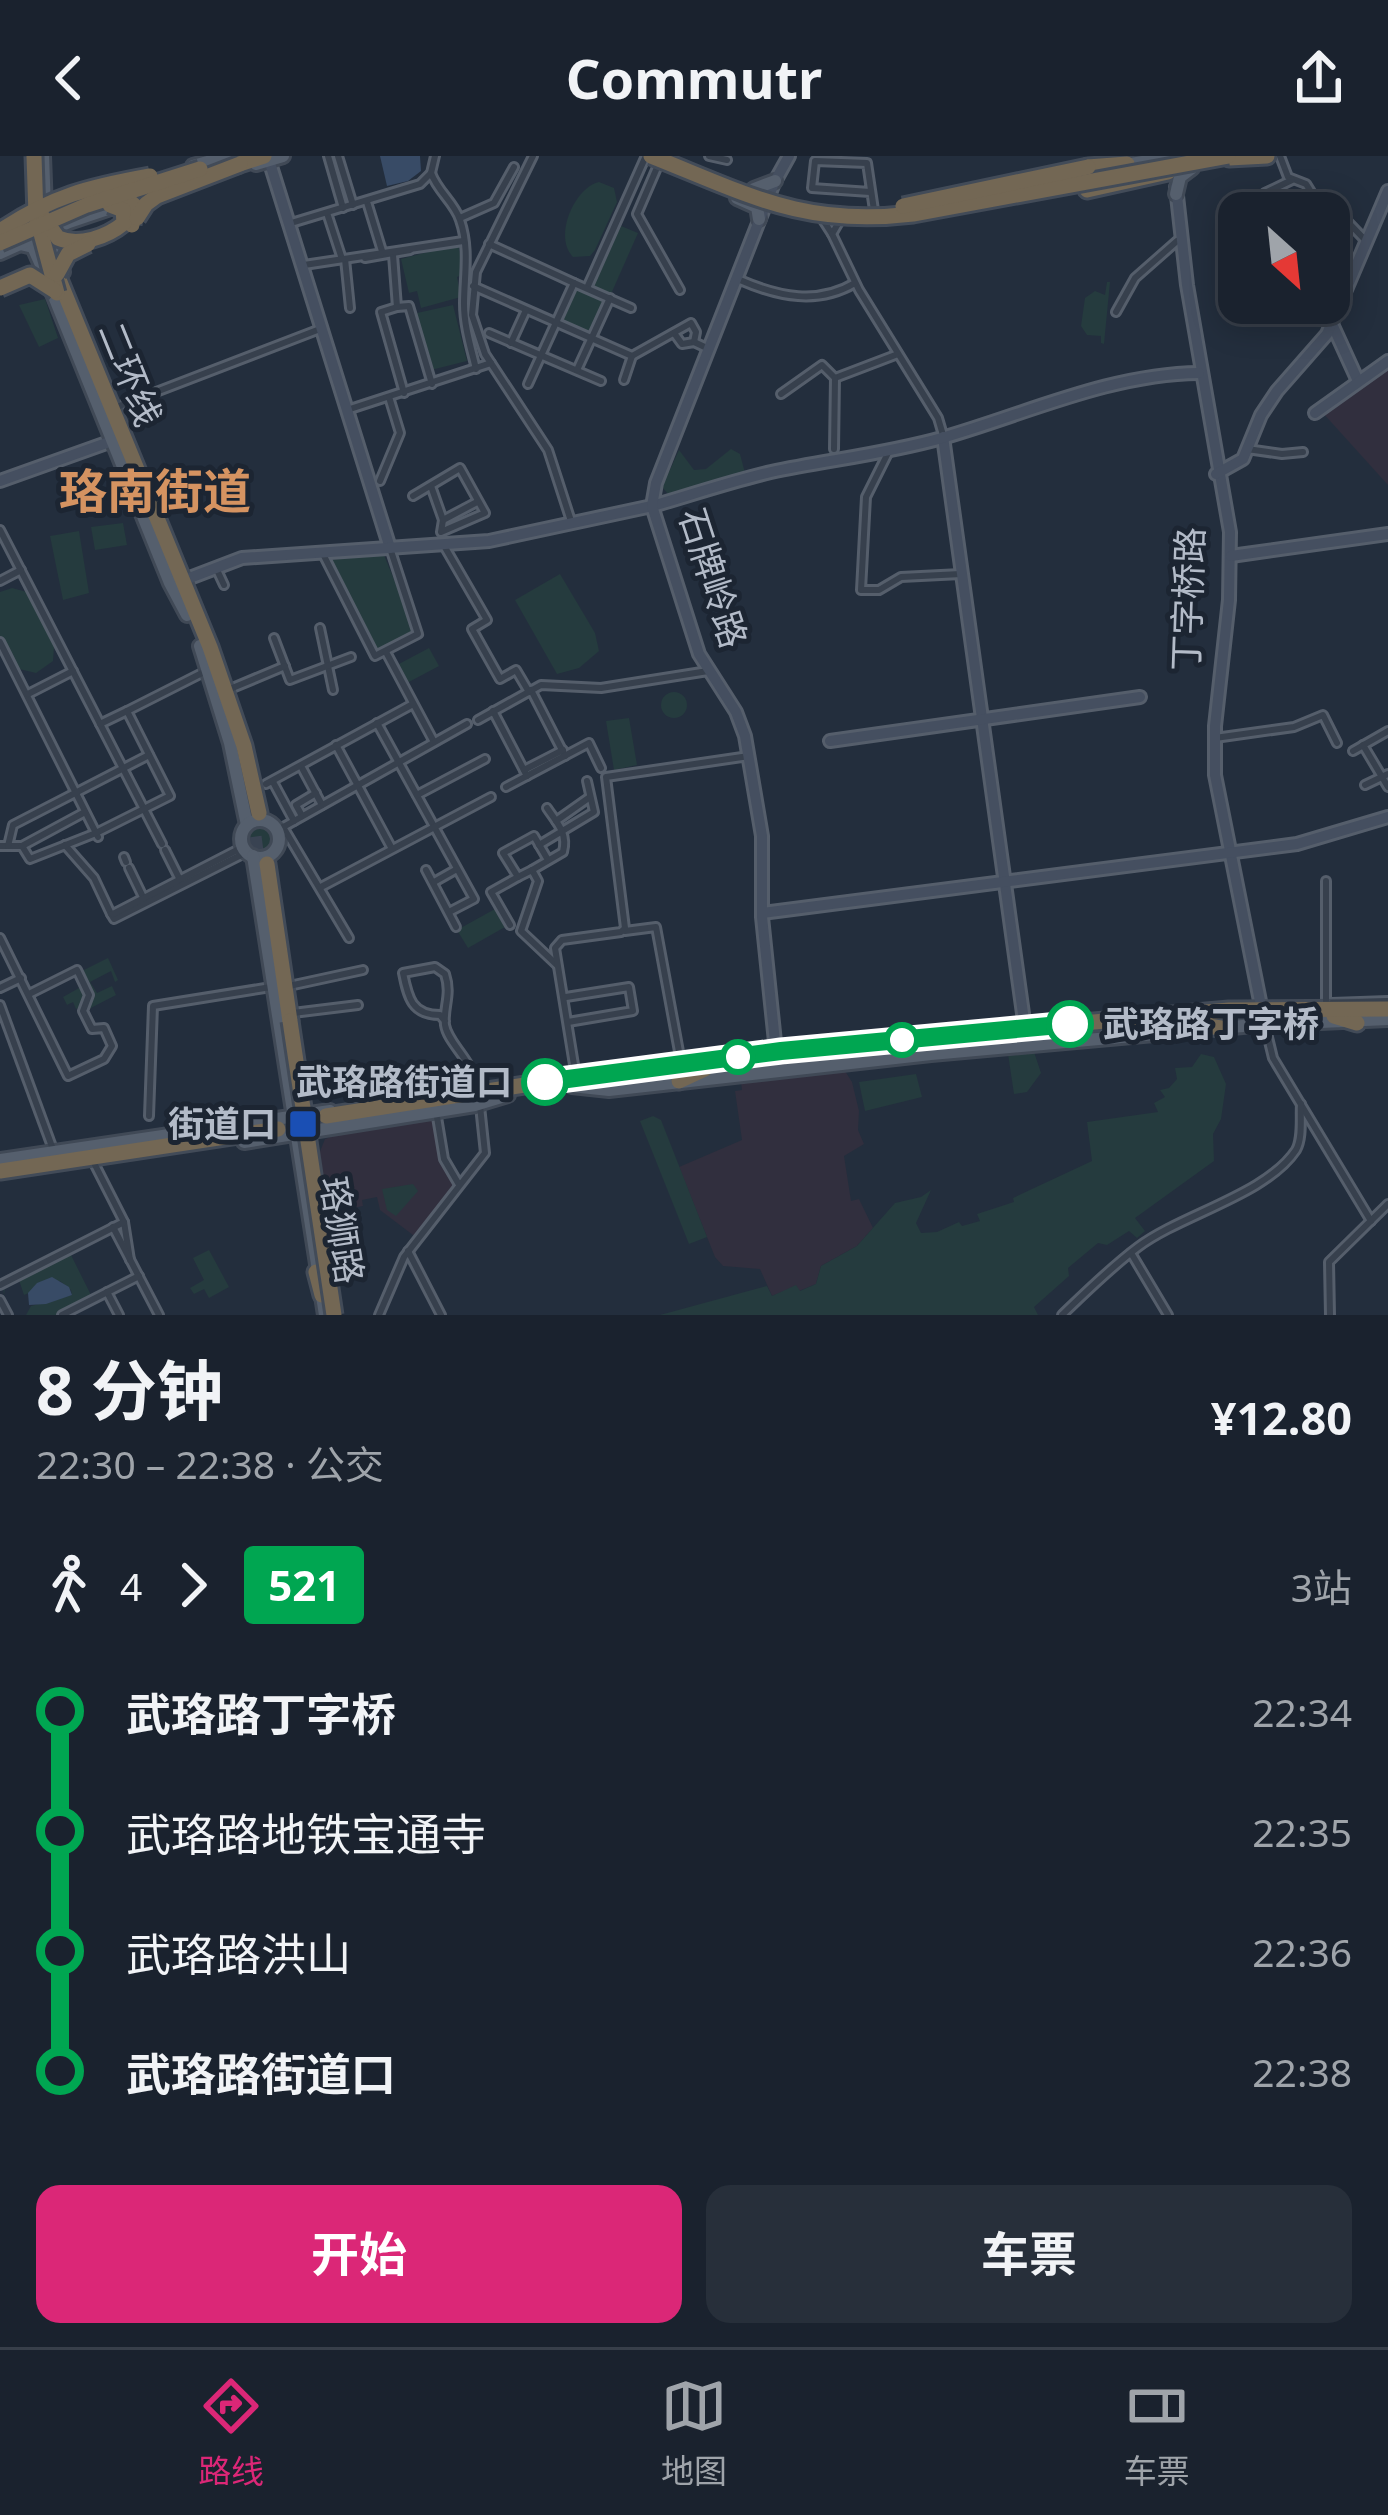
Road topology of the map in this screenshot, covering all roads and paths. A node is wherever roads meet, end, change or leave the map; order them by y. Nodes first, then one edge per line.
1 (36, 156) edge
2 (328, 156) edge
3 (338, 156) edge
4 (435, 156) edge
5 (533, 156) edge
6 (709, 156) edge
7 (791, 156) edge
8 (1268, 156) edge
9 (1280, 156) edge
10 (272, 157) edge
11 (660, 158) edge
12 (1236, 158) edge
13 (238, 159) edge
14 (727, 160) dead end
15 (1193, 162) edge
16 (1127, 164) junction
17 (514, 167) dead end
18 (1170, 169) edge
19 (431, 173) junction
20 (1292, 180) junction
21 (420, 184) junction
22 (43, 185) junction
23 (438, 190) junction
24 (1388, 191) edge
25 (734, 192) junction
26 (1267, 192) edge
27 (1311, 192) edge
28 (870, 193) junction
29 (767, 195) junction
30 (32, 196) junction
31 (367, 201) junction
32 (74, 202) junction
33 (353, 203) junction
34 (112, 204) junction
35 (343, 206) junction
36 (874, 210) junction
37 (326, 213) junction
38 (913, 214) junction
39 (460, 218) junction
40 (759, 219) junction
41 (288, 223) junction
42 (1350, 224) edge
43 (132, 225) junction
44 (43, 228) junction
45 (836, 228) junction
46 (3, 241) edge
47 (464, 241) junction
48 (1177, 241) junction
49 (1367, 242) junction
50 (489, 244) junction
51 (413, 247) junction
52 (382, 250) junction
53 (393, 255) junction
54 (344, 259) junction
55 (301, 266) junction
56 (52, 275) junction
57 (740, 280) junction
58 (1350, 280) edge
59 (574, 283) junction
60 (856, 283) junction
61 (0, 285) edge
62 (473, 286) junction
63 (587, 288) junction
64 (680, 290) dead end
65 (57, 293) junction
66 (610, 298) junction
67 (397, 307) junction
68 (350, 308) dead end
69 (631, 308) dead end
70 (526, 310) junction
71 (1116, 311) dead end
72 (556, 322) junction
73 (1331, 324) edge
74 (1331, 324) edge
75 (320, 328) junction
76 (674, 333) junction
77 (488, 334) dead end
78 (592, 338) junction
79 (694, 342) junction
80 (511, 343) junction
81 (82, 346) junction
82 (710, 350) junction
83 (898, 354) junction
84 (541, 355) junction
85 (632, 356) junction
86 (1388, 362) edge
87 (491, 363) junction
88 (476, 369) junction
89 (577, 370) junction
90 (1199, 373) junction
91 (835, 377) junction
92 (624, 380) dead end
93 (601, 381) dead end
94 (1358, 381) junction
95 (432, 384) junction
96 (528, 384) dead end
97 (404, 393) junction
98 (781, 394) dead end
99 (389, 398) junction
100 (117, 407) junction
101 (347, 410) junction
102 (1315, 413) dead end
103 (943, 437) junction
104 (112, 440) junction
105 (834, 449) dead end
106 (1247, 449) junction
107 (889, 452) junction
108 (1303, 452) dead end
109 (1217, 474) junction
110 (0, 481) edge
111 (380, 481) dead end
112 (431, 486) junction
113 (413, 496) dead end
114 (478, 502) junction
115 (654, 505) junction
116 (443, 520) junction
117 (467, 523) junction
118 (572, 525) junction
119 (0, 530) edge
120 (1388, 534) edge
121 (478, 542) junction
122 (443, 544) junction
123 (390, 548) junction
124 (322, 551) junction
125 (1231, 556) junction
126 (215, 567) junction
127 (21, 571) junction
128 (962, 574) junction
129 (187, 579) junction
130 (0, 581) edge
131 (224, 585) dead end
132 (188, 615) junction
133 (320, 628) dead end
134 (274, 638) dead end
135 (204, 641) junction
136 (0, 642) edge
137 (386, 652) junction
138 (351, 657) dead end
139 (9, 660) junction
140 (0, 665) edge
141 (285, 666) junction
142 (327, 666) junction
143 (73, 671) junction
144 (206, 671) junction
145 (710, 671) junction
146 (333, 690) dead end
147 (225, 691) junction
148 (530, 691) junction
149 (27, 694) junction
150 (1141, 697) dead end
151 (412, 704) junction
152 (127, 711) junction
153 (493, 711) junction
154 (982, 717) junction
155 (478, 720) dead end
156 (377, 723) junction
157 (100, 724) junction
158 (467, 724) dead end
159 (1388, 730) edge
160 (1215, 738) junction
161 (830, 741) dead end
162 (434, 742) junction
163 (1337, 743) dead end
164 (336, 745) junction
165 (1363, 745) junction
166 (1353, 751) dead end
167 (564, 753) junction
168 (149, 754) junction
169 (750, 756) junction
170 (485, 759) dead end
171 (398, 762) junction
172 (301, 764) junction
173 (123, 768) junction
174 (601, 768) dead end
175 (525, 773) junction
176 (1385, 776) edge
177 (587, 781) dead end
178 (358, 785) junction
179 (267, 786) junction
180 (506, 787) dead end
181 (1388, 787) edge
182 (76, 792) junction
183 (316, 794) junction
184 (416, 795) junction
185 (491, 796) dead end
186 (590, 797) junction
187 (285, 804) junction
188 (296, 805) junction
189 (322, 805) junction
190 (547, 808) dead end
191 (144, 809) junction
192 (85, 812) junction
193 (260, 819) junction
194 (298, 819) junction
195 (1388, 820) edge
196 (556, 821) junction
197 (434, 828) junction
198 (564, 832) junction
199 (97, 835) junction
200 (65, 845) junction
201 (539, 845) junction
202 (4, 846) edge
203 (22, 846) junction
204 (392, 849) junction
205 (1227, 854) junction
206 (258, 859) junction
207 (548, 860) junction
208 (126, 862) dead end
209 (211, 868) junction
210 (457, 869) junction
211 (532, 869) junction
212 (426, 870) dead end
213 (518, 877) junction
214 (1326, 881) dead end
215 (218, 882) dead end
216 (1005, 882) junction
217 (181, 883) junction
218 (433, 883) junction
219 (320, 887) junction
220 (145, 901) junction
221 (449, 912) junction
222 (764, 915) junction
223 (510, 926) dead end
224 (456, 927) dead end
225 (620, 932) junction
226 (0, 938) edge
227 (349, 938) dead end
228 (270, 961) joint
229 (559, 967) junction
230 (363, 970) dead end
231 (21, 978) junction
232 (283, 986) junction
233 (0, 988) edge
234 (29, 994) junction
235 (566, 997) junction
236 (0, 1005) edge
237 (358, 1005) dead end
238 (1307, 1010) junction
239 (1330, 1010) junction
240 (1388, 1011) edge
241 (1264, 1017) junction
242 (289, 1018) junction
243 (445, 1022) junction
244 (568, 1022) junction
245 (1183, 1022) junction
246 (1357, 1023) junction
247 (1025, 1028) junction
248 (1220, 1028) junction
249 (777, 1055) junction
250 (680, 1057) junction
251 (726, 1058) junction
252 (704, 1062) junction
253 (613, 1072) junction
254 (574, 1081) junction
255 (679, 1082) junction
256 (477, 1088) junction
257 (296, 1090) junction
258 (512, 1090) junction
259 (480, 1104) junction
260 (1301, 1104) junction
261 (436, 1112) junction
262 (300, 1115) junction
263 (328, 1119) junction
264 (276, 1128) junction
265 (302, 1133) junction
266 (152, 1138) junction
267 (100, 1154) junction
268 (65, 1156) junction
269 (305, 1156) junction
270 (7, 1168) edge
271 (458, 1186) junction
272 (1388, 1204) edge
273 (319, 1208) joint
274 (1372, 1221) junction
275 (124, 1222) junction
276 (113, 1227) junction
277 (318, 1247) junction
278 (408, 1251) junction
279 (1131, 1253) junction
280 (130, 1260) junction
281 (139, 1276) junction
282 (0, 1285) edge
283 (107, 1292) junction
284 (322, 1295) junction
285 (0, 1300) edge
286 (8, 1315) edge
287 (62, 1315) edge
288 (119, 1315) edge
289 (159, 1315) edge
290 (333, 1315) edge
291 (379, 1315) edge
292 (441, 1315) edge
293 (1062, 1315) edge
294 (1168, 1315) edge
295 (1330, 1315) edge

1 - 22 main road
1 - 30 main road
1 - 44 highway, 二环线, bridge
2 - 35 street
3 - 33 street
4 - 19 street
5 - 50 street
6 - 14 street
7 - 29 main road
8 - 12 highway
9 - 20 street
10 - 13 highway
10 - 41 main road
10 - 44 main road
11 - 25 main road
11 - 29 highway, bridge
11 - 38 highway, bridge
11 - 63 street
11 - 64 street
12 - 15 main road
12 - 38 highway, bridge
13 - 32 main road
13 - 34 highway, bridge
13 - 43 highway, bridge
13 - 46 highway, bridge
15 - 18 main road
15 - 18 main road
15 - 29 highway, bridge
16 - 18 main road
16 - 29 highway, bridge
16 - 36 main road
17 - 39 street
18 - 38 highway, bridge
18 - 45 main road
18 - 48 main road, 丁字桥路
18 - 109 main road, 丁字桥路
19 - 21 street
19 - 23 street
20 - 26 street
20 - 27 street
21 - 23 street
21 - 31 street
21 - 33 street
22 - 32 main road
22 - 44 main road
23 - 39 street
24 - 49 main road
25 - 29 main road
25 - 40 main road
28 - 28 street
28 - 36 street
29 - 36 main road
29 - 40 main road, 石牌岭路
29 - 45 main road
29 - 57 main road, 石牌岭路
30 - 44 main road
30 - 46 main road
31 - 33 street
31 - 52 street
32 - 44 main road
33 - 35 street
34 - 44 highway, bridge
34 - 46 highway, bridge
35 - 37 street
35 - 41 street
37 - 41 street
37 - 54 street
39 - 47 street
40 - 82 main road, 石牌岭路
41 - 55 main road
42 - 49 street
43 - 46 highway, bridge
43 - 56 highway, bridge
44 - 46 main road
44 - 46 main road
44 - 56 highway, 二环线, bridge
44 - 61 highway, bridge
44 - 65 highway, bridge
44 - 100 main road
45 - 60 street
46 - 56 main road
47 - 51 street
47 - 88 street
48 - 71 street
48 - 90 main road, 丁字桥路
49 - 58 main road
50 - 59 street
50 - 62 street
51 - 52 street
51 - 53 street
52 - 54 street
53 - 54 street
53 - 67 street
54 - 55 street
54 - 68 street
55 - 75 main road
56 - 81 highway, 二环线
56 - 104 main road
57 - 60 street
57 - 82 main road, 石牌岭路
59 - 63 street
59 - 72 street
60 - 83 street
61 - 65 highway, bridge
62 - 70 street
62 - 87 street
63 - 66 street
65 - 81 highway
66 - 69 street
66 - 78 street
67 - 95 street
67 - 97 street
70 - 72 street
70 - 80 street
72 - 78 street
72 - 84 street
73 - 94 main road
74 - 106 main road
75 - 100 street
75 - 101 main road
76 - 79 street
76 - 79 street
76 - 85 street
77 - 80 street
78 - 85 street
78 - 89 street
79 - 82 street
80 - 84 street
81 - 132 highway, 二环线
81 - 135 highway, 二环线
82 - 115 main road, 石牌岭路
83 - 91 street
83 - 103 street
84 - 89 street
84 - 96 street
85 - 92 street
86 - 94 main road
87 - 88 street
87 - 118 street
88 - 95 street
89 - 93 street
90 - 103 main road
90 - 109 main road, 丁字桥路
91 - 98 street
91 - 105 street
94 - 102 main road
95 - 97 street
97 - 99 street
99 - 101 street
99 - 111 street
100 - 129 main road
101 - 123 main road
103 - 107 main road
103 - 128 main road
104 - 110 main road
104 - 132 main road
106 - 108 street
106 - 109 main road
107 - 115 main road
107 - 128 street
109 - 125 main road, 丁字桥路
109 - 205 main road, 丁字桥路
112 - 113 street
112 - 114 street
112 - 116 street
114 - 116 street
114 - 117 street
115 - 118 main road
115 - 145 main road, 石牌岭路
116 - 117 street
117 - 121 street
118 - 121 main road
119 - 127 street
120 - 125 main road
121 - 122 main road
122 - 123 main road
122 - 148 street
123 - 124 main road
123 - 137 street
124 - 126 main road
124 - 137 street
125 - 160 main road, 丁字桥路
126 - 129 main road
126 - 131 street
127 - 130 street
127 - 143 street
128 - 154 main road
129 - 135 main road
132 - 135 highway, 二环线
133 - 142 street
134 - 141 street
135 - 144 main road
135 - 147 highway, 二环线
135 - 193 highway, 二环线
136 - 139 street
137 - 151 street
138 - 142 street
139 - 140 street
139 - 149 street
141 - 142 street
141 - 147 street
142 - 146 street
143 - 149 street
143 - 157 street
144 - 152 street
144 - 193 main road
145 - 148 street
145 - 169 main road, 石牌岭路
147 - 179 main road
147 - 193 highway, 二环线
148 - 153 street
148 - 167 street
149 - 182 street
150 - 154 main road
151 - 156 street
151 - 162 street
152 - 157 street
152 - 168 street
153 - 155 street
153 - 175 street
154 - 161 main road
154 - 216 main road
156 - 164 street
156 - 171 street
157 - 173 street
158 - 162 street
159 - 165 street
160 - 163 street
160 - 205 main road, 丁字桥路
162 - 171 street
164 - 172 street
164 - 178 street
165 - 166 street
165 - 176 street
167 - 174 street
167 - 175 street
168 - 173 street
168 - 191 street
169 - 222 main road, 石牌岭路
169 - 225 street
170 - 184 street
171 - 178 street
171 - 184 street
172 - 179 street
172 - 183 street
173 - 182 street
173 - 191 street
175 - 180 street
176 - 181 street
176 - 181 street
177 - 186 street
178 - 189 street
178 - 204 street
179 - 187 street
179 - 193 main road
182 - 192 street
182 - 202 street
183 - 188 street
183 - 189 street
184 - 197 street
185 - 197 street
186 - 196 street
186 - 198 street
187 - 188 street
187 - 194 street
188 - 194 street
189 - 194 street
190 - 196 street
191 - 199 street
191 - 217 street
192 - 199 street
192 - 203 street
193 - 194 street
193 - 206 main road
193 - 206 main road
193 - 219 street
195 - 205 main road
196 - 198 street
197 - 204 street
197 - 210 street
198 - 201 street
198 - 207 street
199 - 200 street
200 - 203 street
200 - 220 street
201 - 207 street
201 - 213 street
202 - 203 street
204 - 219 street
205 - 216 main road
205 - 241 main road, 丁字桥路
206 - 209 street
206 - 228 highway
206 - 232 highway
206 - 242 highway
207 - 211 street
208 - 220 street
209 - 215 street
209 - 217 street
210 - 218 street
210 - 221 street
211 - 213 street
211 - 229 street
212 - 218 street
213 - 223 street
214 - 239 street
216 - 222 main road
216 - 247 main road
217 - 220 street
218 - 221 street
219 - 227 street
221 - 224 street
222 - 249 main road, 石牌岭路
225 - 229 street
225 - 250 street
226 - 231 street
228 - 232 main road
229 - 235 street
230 - 232 street
231 - 233 street
231 - 234 street
232 - 242 highway
232 - 257 main road
232 - 266 street
234 - 234 street
235 - 244 street
235 - 244 street
236 - 268 street
237 - 242 street
238 - 239 street
238 - 240 highway
238 - 241 highway
239 - 240 highway
239 - 241 highway
239 - 246 highway
240 - 246 main road
241 - 245 highway
241 - 246 main road
241 - 247 highway
241 - 248 main road
241 - 260 street
242 - 257 main road
242 - 277 highway, bridge
242 - 290 highway, bridge
243 - 243 street
243 - 256 street
244 - 254 street
245 - 248 highway
245 - 249 highway
247 - 249 highway
248 - 255 main road
249 - 251 highway
249 - 252 highway
250 - 252 street
250 - 253 street
251 - 252 highway
251 - 253 highway
252 - 254 highway
252 - 255 highway
253 - 254 highway
254 - 255 main road
254 - 258 highway
256 - 258 main road
256 - 263 main road
257 - 262 main road
257 - 263 main road
257 - 264 main road
258 - 259 main road
258 - 263 highway
259 - 261 main road
259 - 271 street
260 - 274 street
260 - 279 street
261 - 263 main road
261 - 271 street
262 - 263 main road
262 - 264 main road
262 - 265 main road
263 - 265 main road
263 - 269 main road
264 - 265 main road
264 - 266 main road
264 - 267 main road
264 - 268 highway
264 - 269 main road
265 - 269 main road
266 - 267 main road
267 - 268 highway
267 - 270 main road
267 - 275 street
268 - 270 highway
268 - 270 main road
269 - 273 main road
269 - 284 main road, 珞狮路
271 - 278 street
272 - 274 street
273 - 290 highway, bridge
274 - 295 street
275 - 276 street
275 - 280 street
276 - 280 street
276 - 282 street
277 - 284 highway
277 - 290 highway, bridge
278 - 291 street
278 - 292 street
279 - 293 street
279 - 294 street
280 - 281 street
281 - 283 street
281 - 289 street
283 - 287 street
283 - 288 street
284 - 290 main road, 珞狮路
285 - 286 street

